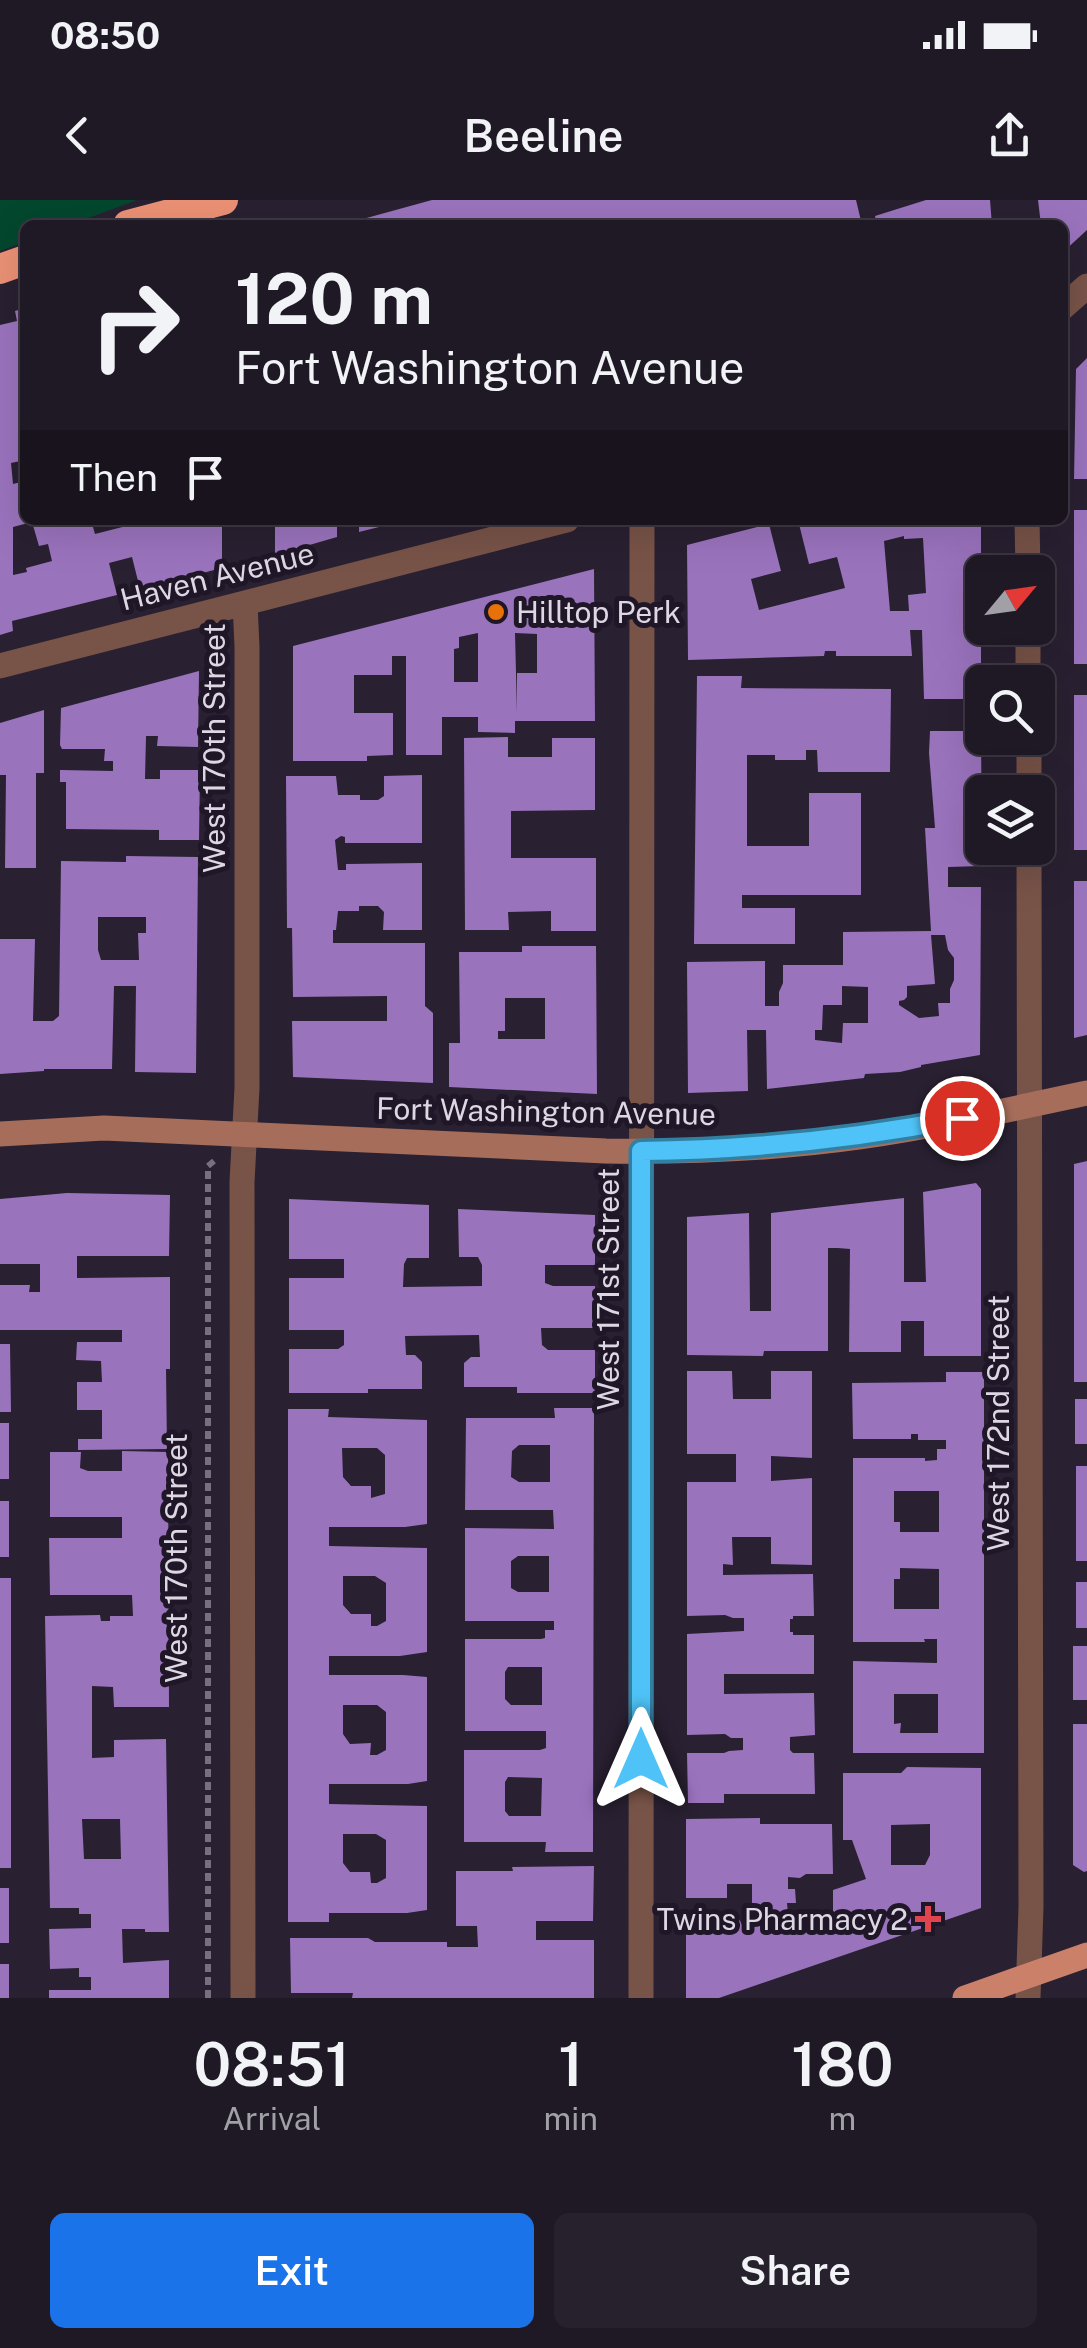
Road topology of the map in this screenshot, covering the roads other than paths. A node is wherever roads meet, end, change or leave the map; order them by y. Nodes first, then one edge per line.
1 (222, 200) edge
2 (147, 220) edge
3 (1087, 286) edge
4 (1068, 303) edge
5 (547, 525) edge
6 (642, 525) edge
7 (1027, 525) edge
8 (1028, 555) edge
9 (244, 602) junction
10 (0, 666) edge
11 (1030, 865) edge
12 (1087, 1093) edge
13 (1030, 1104) junction
14 (244, 1132) junction
15 (0, 1134) edge
16 (641, 1151) junction
17 (1087, 1955) edge
18 (1028, 1987) edge
19 (242, 1998) edge
20 (641, 1998) edge
21 (965, 1998) edge

1 - 2 highway
3 - 4 street
5 - 9 street, Haven Avenue
6 - 16 street, West 171st Street
7 - 8 street
9 - 10 street, Haven Avenue
9 - 14 street, West 170th Street
11 - 13 street, West 172nd Street
12 - 13 main road, Fort Washington Avenue
13 - 16 main road, Fort Washington Avenue
13 - 18 street, West 172nd Street
14 - 15 main road, Fort Washington Avenue
14 - 16 main road, Fort Washington Avenue
14 - 19 street, West 170th Street
16 - 20 street, West 171st Street
17 - 18 main road
18 - 21 main road

